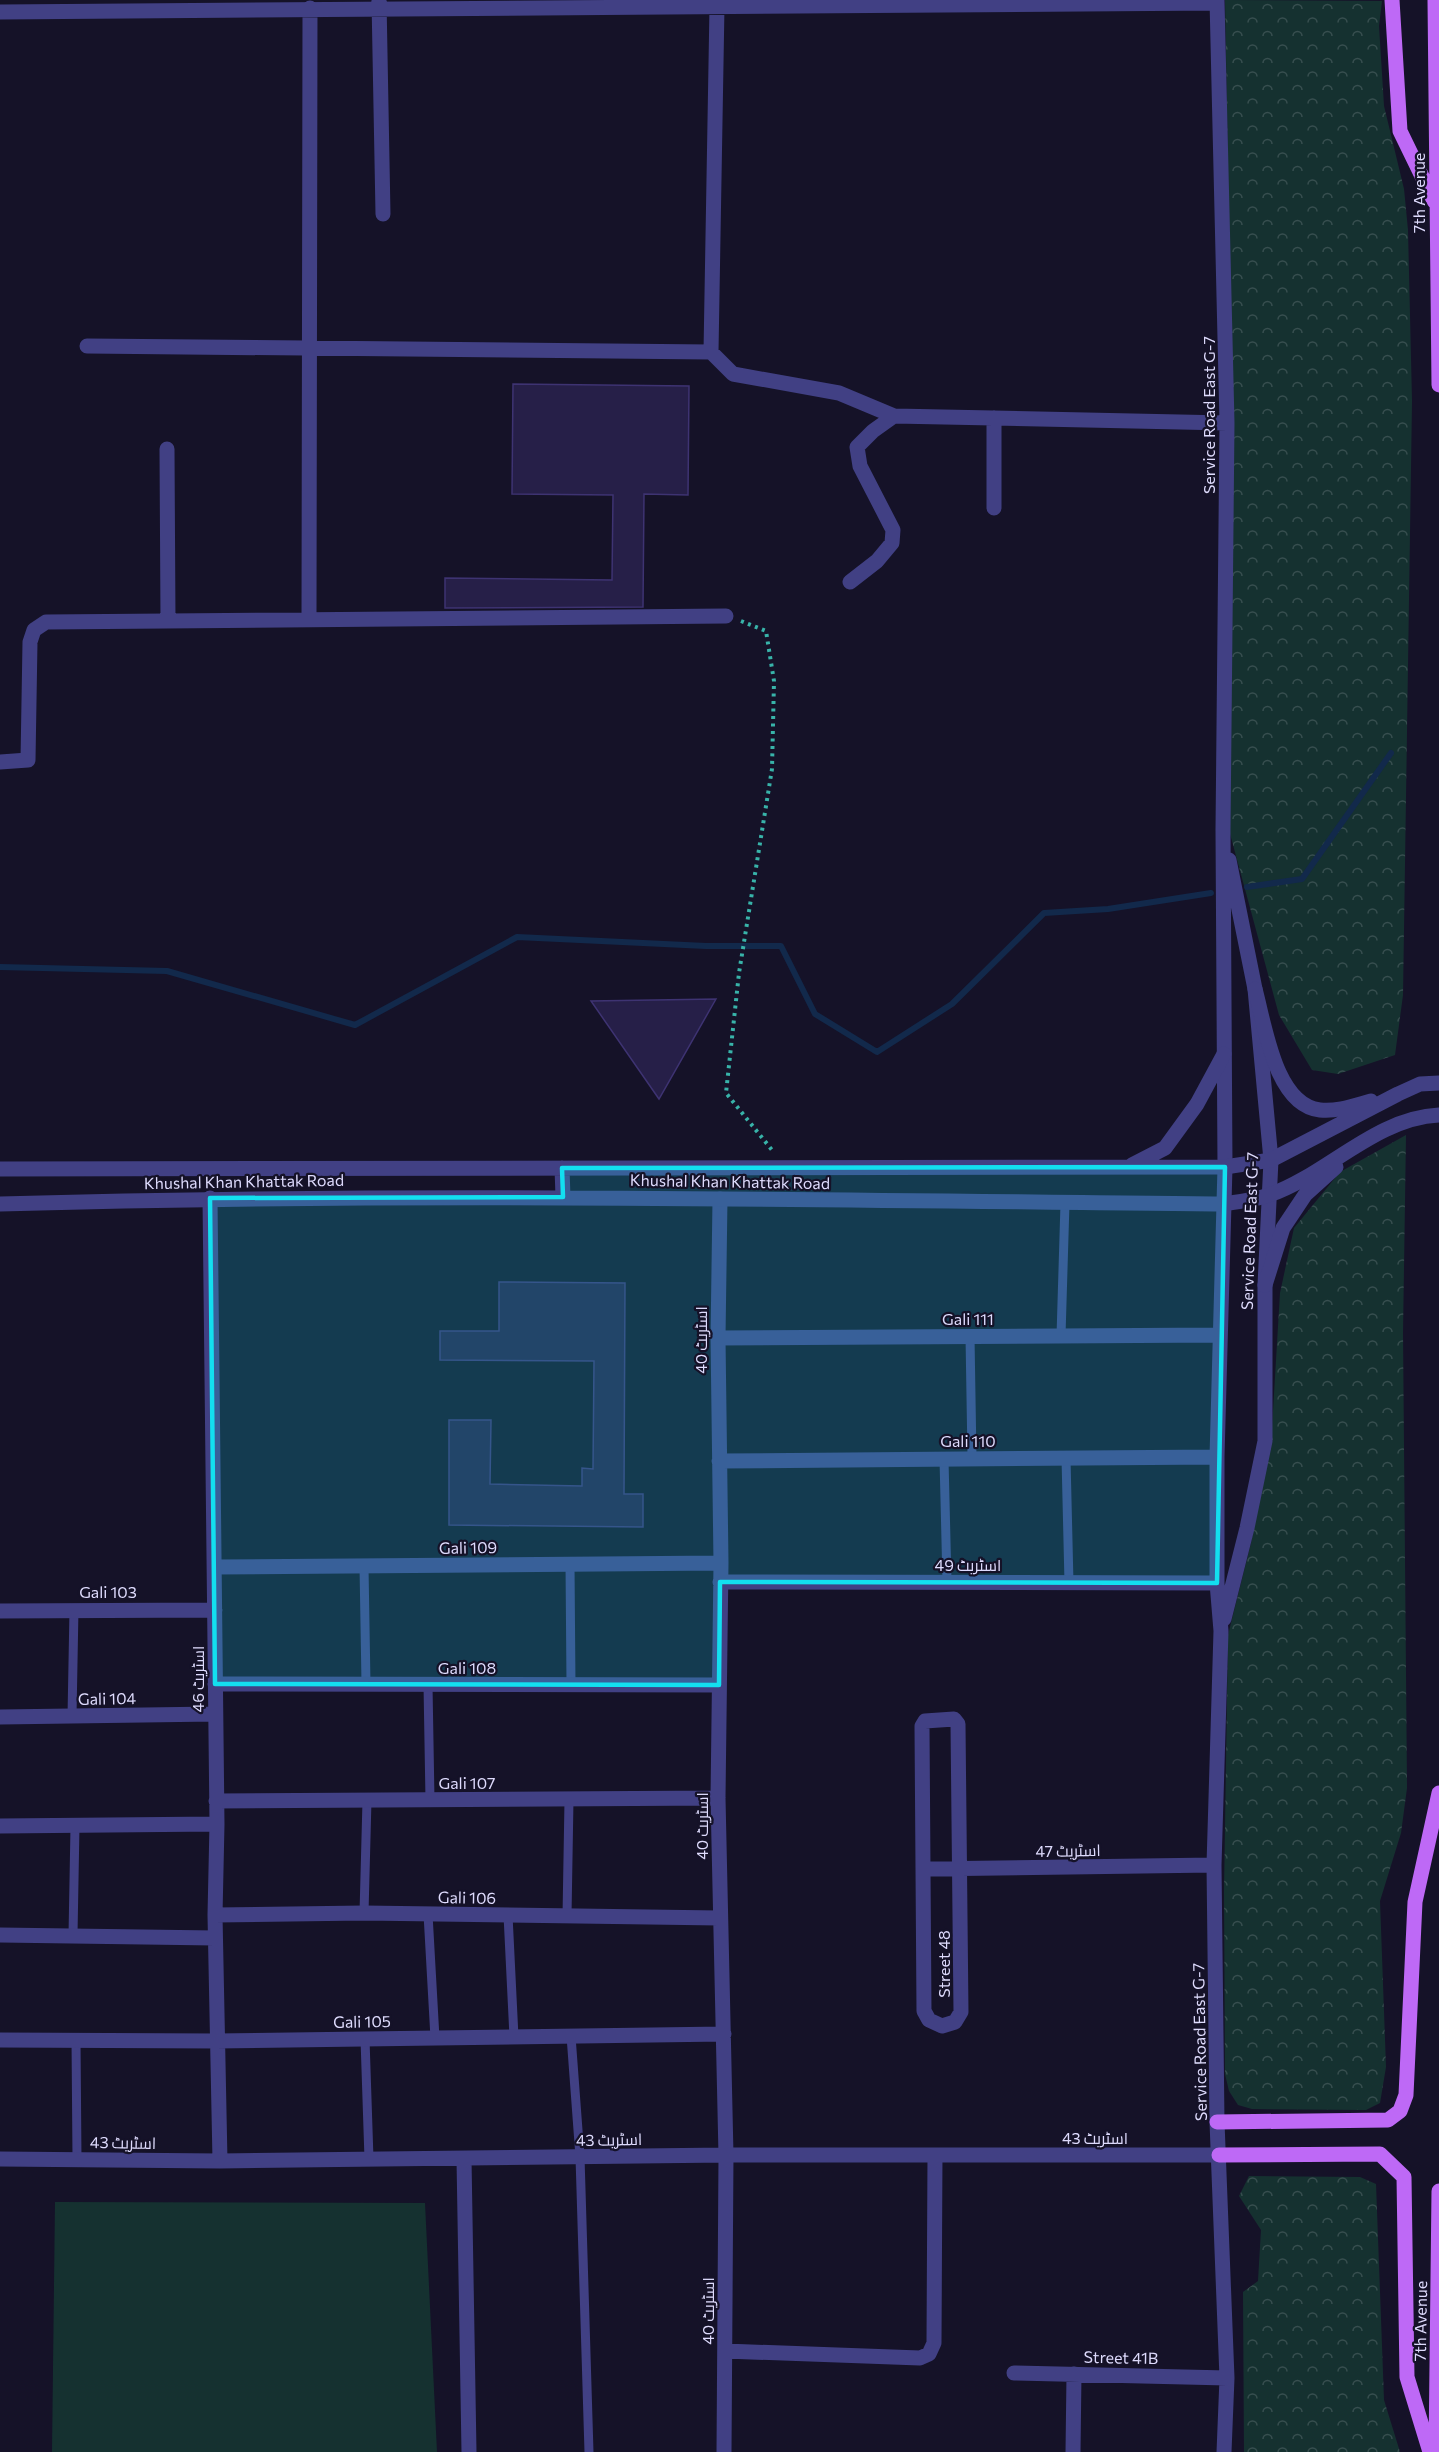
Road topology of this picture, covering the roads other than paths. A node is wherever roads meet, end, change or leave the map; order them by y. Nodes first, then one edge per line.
1 (1392, 0) edge
2 (1435, 0) edge
3 (884, 2) edge
4 (1217, 2) edge
5 (244, 4) edge
6 (379, 4) edge
7 (577, 4) edge
8 (717, 6) junction
9 (309, 8) junction
10 (0, 12) edge
11 (1436, 206) junction
12 (383, 214) dead end
13 (87, 346) dead end
14 (309, 348) junction
15 (711, 352) junction
16 (1439, 385) edge
17 (894, 416) junction
18 (994, 418) junction
19 (1227, 423) junction
20 (166, 449) dead end
21 (994, 508) dead end
22 (850, 582) dead end
23 (726, 616) road end
24 (309, 620) junction
25 (168, 621) junction
26 (0, 762) edge
27 (1223, 830) junction
28 (1255, 989) junction
29 (1224, 1054) junction
30 (1439, 1083) edge
31 (1398, 1094) junction
32 (1439, 1115) edge
33 (1381, 1132) junction
34 (1271, 1160) junction
35 (562, 1167) junction
36 (1129, 1167) junction
37 (1225, 1167) junction
38 (0, 1169) edge
39 (1269, 1195) junction
40 (563, 1197) junction
41 (210, 1198) junction
42 (720, 1199) junction
43 (1065, 1203) junction
44 (0, 1204) edge
45 (1223, 1204) junction
46 (1265, 1285) junction
47 (1220, 1335) junction
48 (970, 1336) junction
49 (1061, 1336) junction
50 (718, 1338) junction
51 (1217, 1456) junction
52 (972, 1458) junction
53 (1066, 1458) junction
54 (944, 1459) junction
55 (719, 1461) junction
56 (721, 1563) junction
57 (570, 1564) junction
58 (364, 1566) junction
59 (216, 1567) junction
60 (720, 1582) junction
61 (947, 1582) junction
62 (1069, 1582) junction
63 (1217, 1583) junction
64 (74, 1609) junction
65 (215, 1610) junction
66 (0, 1611) edge
67 (1221, 1631) junction
68 (214, 1684) junction
69 (366, 1684) junction
70 (428, 1685) junction
71 (571, 1685) junction
72 (719, 1685) junction
73 (215, 1714) junction
74 (0, 1716) edge
75 (72, 1716) junction
76 (1439, 1793) edge
77 (718, 1798) junction
78 (367, 1800) junction
79 (430, 1800) junction
80 (570, 1800) junction
81 (216, 1802) junction
82 (218, 1824) junction
83 (0, 1826) edge
84 (75, 1826) junction
85 (1214, 1865) junction
86 (923, 1869) junction
87 (961, 1869) junction
88 (364, 1913) junction
89 (428, 1914) junction
90 (215, 1915) junction
91 (507, 1915) junction
92 (567, 1916) junction
93 (720, 1918) junction
94 (0, 1935) edge
95 (73, 1935) junction
96 (215, 1938) junction
97 (724, 2034) junction
98 (571, 2036) junction
99 (514, 2037) junction
100 (435, 2038) junction
101 (365, 2039) junction
102 (0, 2040) edge
103 (76, 2040) junction
104 (216, 2041) junction
105 (1217, 2122) junction
106 (726, 2155) junction
107 (935, 2155) junction
108 (1219, 2155) junction
109 (580, 2157) junction
110 (0, 2159) edge
111 (77, 2159) junction
112 (369, 2159) junction
113 (464, 2159) junction
114 (220, 2161) junction
115 (1439, 2191) edge
116 (725, 2352) junction
117 (1014, 2373) dead end
118 (1074, 2374) junction
119 (1227, 2378) junction
120 (469, 2452) edge
121 (589, 2452) edge
122 (724, 2452) edge
123 (1073, 2452) edge
124 (1224, 2452) edge
125 (1430, 2452) edge
126 (1436, 2452) edge

1 - 11 main road
2 - 11 main road, 7th Avenue
3 - 4 street
3 - 8 street
4 - 19 street, Service Road East G-7
5 - 9 street
5 - 10 street
6 - 7 street
6 - 9 street
6 - 12 street
7 - 8 street
8 - 15 street
9 - 14 street
11 - 16 main road, 7th Avenue
13 - 14 street
14 - 15 street
14 - 24 street
15 - 17 street
17 - 18 street
17 - 22 street
18 - 19 street
18 - 21 street
19 - 27 street, Service Road East G-7
20 - 25 street
23 - 24 street
24 - 25 street
25 - 26 street
27 - 28 street, Service Road East G-7
27 - 29 street, Service Road East G-7
28 - 31 street
28 - 34 street, Service Road East G-7
29 - 36 street
29 - 37 street, Service Road East G-7
30 - 31 street, Khushal Khan Khattak Road
31 - 34 street, Khushal Khan Khattak Road
32 - 33 street, Khushal Khan Khattak Road
33 - 39 street, Khushal Khan Khattak Road
33 - 46 street
34 - 37 street, Khushal Khan Khattak Road
34 - 39 street, Service Road East G-7
35 - 36 street, Khushal Khan Khattak Road
35 - 38 street, Khushal Khan Khattak Road
35 - 40 street
36 - 37 street, Khushal Khan Khattak Road
37 - 45 street, Service Road East G-7
39 - 45 street, Khushal Khan Khattak Road
39 - 46 street, Service Road East G-7
40 - 41 street, Khushal Khan Khattak Road
40 - 42 street, Khushal Khan Khattak Road
41 - 44 street, Khushal Khan Khattak Road
41 - 59 street, اسٹریٹ 46
42 - 43 street, Khushal Khan Khattak Road
42 - 50 street, اسٹریٹ 40
43 - 45 street, Khushal Khan Khattak Road
43 - 49 lane
45 - 47 street, Service Road East G-7
46 - 67 street, Service Road East G-7
47 - 49 street, Gali 111
47 - 51 street, Service Road East G-7
48 - 49 street, Gali 111
48 - 50 street, Gali 111
48 - 52 lane
50 - 55 street, اسٹریٹ 40
51 - 53 street, Gali 110
51 - 63 street, Service Road East G-7
52 - 53 street, Gali 110
52 - 54 street, Gali 110
53 - 62 lane
54 - 55 street, Gali 110
54 - 61 lane
55 - 56 street, اسٹریٹ 40
56 - 57 street, Gali 109
56 - 60 street, اسٹریٹ 40
57 - 58 street, Gali 109
57 - 71 lane
58 - 59 street, Gali 109
58 - 69 lane
59 - 65 street, اسٹریٹ 46
60 - 61 street, اسٹریٹ 49
60 - 72 street, اسٹریٹ 40
61 - 62 street, اسٹریٹ 49
62 - 63 street, اسٹریٹ 49
63 - 67 street, Service Road East G-7
64 - 65 street, Gali 103
64 - 66 street, Gali 103
64 - 75 lane
65 - 68 street, اسٹریٹ 46
67 - 85 street, Service Road East G-7
68 - 69 street, Gali 108
68 - 73 street, اسٹریٹ 46
69 - 70 street, Gali 108
70 - 71 street, Gali 108
70 - 79 lane
71 - 72 street, Gali 108
72 - 77 street, اسٹریٹ 40
73 - 75 street, Gali 104
73 - 81 street, اسٹریٹ 46
74 - 75 street, Gali 104
76 - 105 main road
77 - 80 street, Gali 107
77 - 93 street, اسٹریٹ 40
78 - 79 street, Gali 107
78 - 81 street, Gali 107
78 - 88 lane
79 - 80 street, Gali 107
80 - 92 lane
81 - 82 street, اسٹریٹ 46
82 - 84 street
82 - 90 street, اسٹریٹ 46
83 - 84 street
84 - 95 lane
85 - 87 street, اسٹریٹ 47
85 - 105 street, Service Road East G-7
86 - 87 street, اسٹریٹ 47
86 - 87 street, Street 48
86 - 87 street, Street 48
88 - 89 street, Gali 106
88 - 90 street, Gali 106
89 - 91 street, Gali 106
89 - 100 lane
90 - 96 street, اسٹریٹ 46
91 - 92 street, Gali 106
91 - 99 lane
92 - 93 street, Gali 106
93 - 97 street, اسٹریٹ 40
94 - 95 street
95 - 96 street
96 - 104 street, اسٹریٹ 46
97 - 98 street, Gali 105
97 - 106 street, اسٹریٹ 40
98 - 99 street, Gali 105
98 - 109 lane
99 - 100 street, Gali 105
100 - 101 street, Gali 105
101 - 104 street, Gali 105
101 - 112 lane
102 - 103 street, Gali 105
103 - 104 street, Gali 105
103 - 111 lane
104 - 114 street, اسٹریٹ 46
105 - 108 street, Service Road East G-7
106 - 107 street, اسٹریٹ 43
106 - 109 street, اسٹریٹ 43
106 - 116 street, اسٹریٹ 40
107 - 108 street, اسٹریٹ 43
107 - 116 street
108 - 119 street, Service Road East G-7
108 - 125 main road
109 - 113 street, اسٹریٹ 43
109 - 121 lane
110 - 111 street, اسٹریٹ 43
111 - 114 street, اسٹریٹ 43
112 - 113 street, اسٹریٹ 43
112 - 114 street, اسٹریٹ 43
113 - 120 street
115 - 126 main road, 7th Avenue
116 - 122 street, اسٹریٹ 40
117 - 118 street, Street 41B
118 - 119 street, Street 41B
118 - 123 street
119 - 124 street, Service Road East G-7

